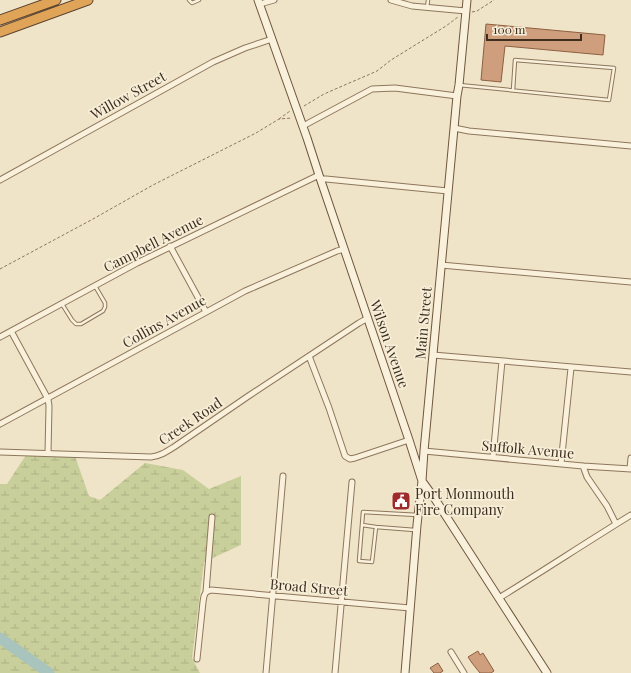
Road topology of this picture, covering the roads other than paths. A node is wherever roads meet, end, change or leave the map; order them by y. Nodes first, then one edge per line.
1 (56, 0) edge
2 (88, 0) edge
3 (189, 0) edge
4 (199, 0) edge
5 (274, 0) edge
6 (391, 0) edge
7 (428, 0) edge
8 (467, 0) edge
9 (259, 2) edge
10 (408, 3) edge
11 (427, 8) junction
12 (469, 12) junction
13 (0, 20) edge
14 (0, 32) edge
15 (272, 39) junction
16 (459, 85) junction
17 (513, 90) junction
18 (457, 96) junction
19 (303, 126) junction
20 (454, 128) junction
21 (631, 146) edge
22 (320, 177) junction
23 (0, 180) edge
24 (448, 191) junction
25 (170, 246) junction
26 (344, 249) junction
27 (441, 265) junction
28 (631, 282) edge
29 (95, 285) junction
30 (62, 303) junction
31 (206, 312) junction
32 (368, 318) junction
33 (11, 331) junction
34 (0, 337) edge
35 (433, 355) junction
36 (309, 356) junction
37 (502, 361) junction
38 (571, 368) junction
39 (631, 372) edge
40 (48, 399) junction
41 (0, 424) edge
42 (409, 440) junction
43 (424, 451) junction
44 (0, 452) edge
45 (48, 453) junction
46 (493, 457) junction
47 (631, 458) edge
48 (561, 464) junction
49 (583, 466) junction
50 (631, 469) edge
51 (284, 476) dead end
52 (422, 481) junction
53 (352, 482) dead end
54 (418, 515) junction
55 (631, 515) edge
56 (212, 517) dead end
57 (616, 524) junction
58 (362, 525) junction
59 (376, 527) junction
60 (417, 530) junction
61 (206, 592) junction
62 (272, 596) junction
63 (499, 598) junction
64 (341, 602) junction
65 (410, 608) junction
66 (451, 652) dead end
67 (197, 659) dead end
68 (266, 673) edge
69 (335, 673) edge
70 (405, 673) edge
71 (464, 673) edge
72 (547, 673) edge

1 - 13 highway
2 - 14 highway
3 - 4 lane
5 - 9 street
6 - 10 street
7 - 11 lane
8 - 12 street, Main Street
9 - 15 street, Wilson Avenue
10 - 11 street
11 - 12 street
12 - 16 street, Main Street
15 - 19 street, Wilson Avenue
15 - 23 street, Willow Street
16 - 17 lane
16 - 18 street, Main Street
17 - 17 lane
18 - 19 street
18 - 20 street, Main Street
19 - 22 street, Wilson Avenue
20 - 21 street
20 - 24 street, Main Street
22 - 24 street, Campbell Avenue
22 - 25 street, Campbell Avenue
22 - 26 street, Wilson Avenue
24 - 27 street, Main Street
25 - 29 street, Campbell Avenue
25 - 31 street
26 - 31 street, Collins Avenue
26 - 32 street, Wilson Avenue
27 - 28 street
27 - 35 street, Main Street
29 - 30 street, Campbell Avenue
29 - 30 lane
30 - 33 street, Campbell Avenue
31 - 40 street, Collins Avenue
32 - 36 street, Creek Road
32 - 42 street, Wilson Avenue
33 - 34 street, Campbell Avenue
33 - 40 street
35 - 37 street
35 - 43 street, Main Street
36 - 42 street
36 - 45 street, Creek Road
37 - 38 street
37 - 46 street
38 - 39 street
38 - 48 street
40 - 41 street, Collins Avenue
40 - 45 street
42 - 52 street, Wilson Avenue
43 - 46 street, Suffolk Avenue
43 - 52 street, Main Street
44 - 45 street, Creek Road
46 - 48 street, Suffolk Avenue
47 - 50 street
48 - 49 street, Suffolk Avenue
49 - 50 street, Suffolk Avenue
49 - 57 street
51 - 62 street
52 - 54 street, Main Street
52 - 63 street, Wilson Avenue
53 - 64 street
54 - 58 lane
54 - 60 street, Main Street
55 - 57 street
56 - 61 street
57 - 63 street
58 - 59 lane
58 - 59 lane
59 - 60 lane
60 - 65 street, Main Street
61 - 62 street, Broad Street
61 - 67 street
62 - 64 street, Broad Street
62 - 68 street
63 - 72 street, Wilson Avenue
64 - 65 street, Broad Street
64 - 69 street
65 - 70 street, Main Street
66 - 71 street

